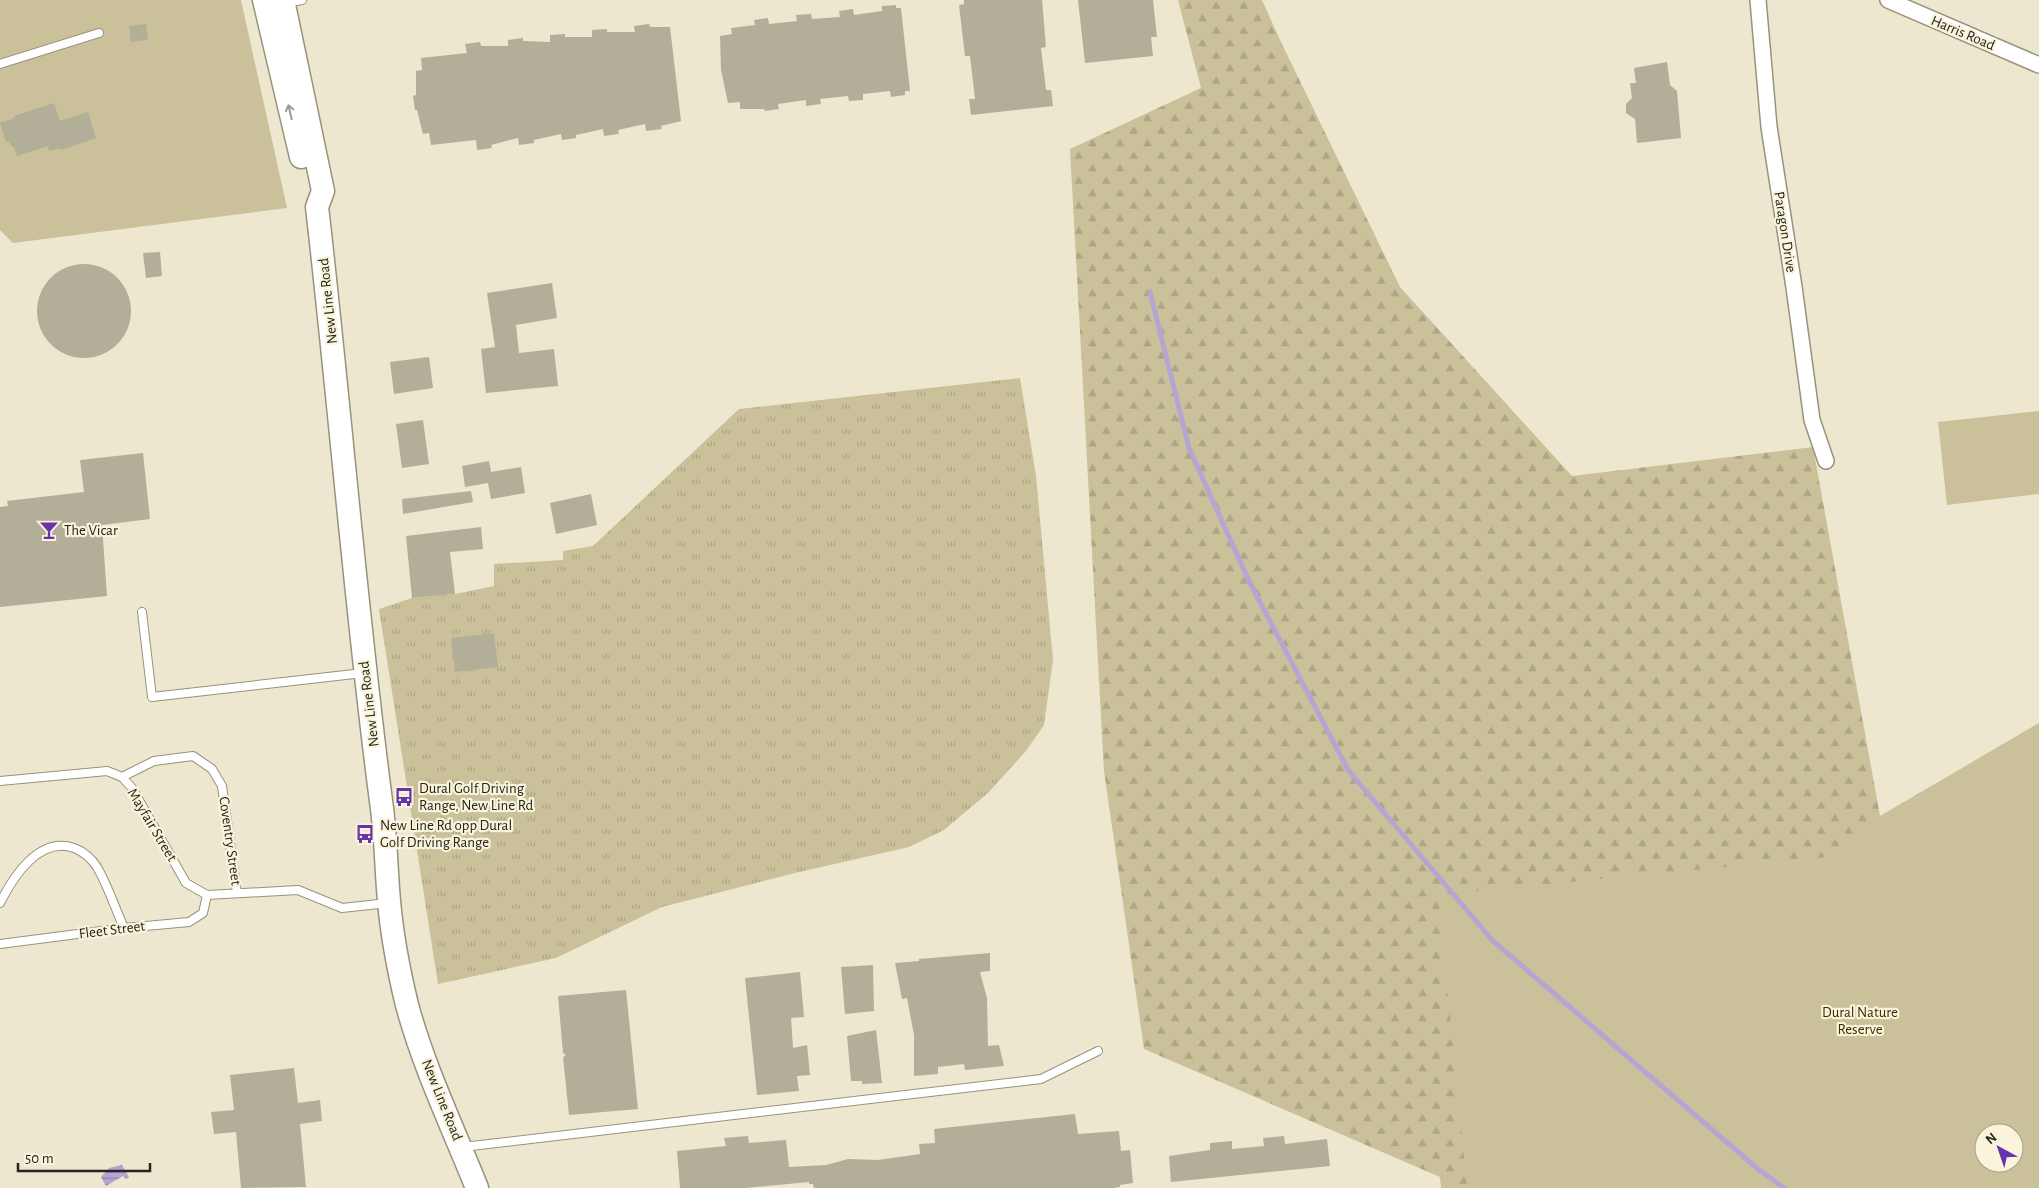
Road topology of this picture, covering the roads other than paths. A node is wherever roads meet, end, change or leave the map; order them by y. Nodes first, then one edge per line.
1 (1758, 0) edge
2 (1888, 0) edge
3 (283, 1) edge
4 (99, 33) dead end
5 (0, 64) edge
6 (2039, 65) edge
7 (1826, 461) dead end
8 (142, 612) dead end
9 (365, 673) junction
10 (122, 777) junction
11 (0, 782) edge
12 (237, 893) junction
13 (207, 895) junction
14 (389, 902) junction
15 (0, 904) edge
16 (124, 928) junction
17 (0, 944) edge
18 (1098, 1051) dead end
19 (461, 1147) junction
20 (477, 1188) edge

1 - 7 street, Paragon Drive
2 - 6 street, Harris Road
3 - 9 main road, New Line Road
4 - 5 lane
8 - 9 lane
9 - 14 main road, New Line Road
10 - 11 lane, Mayfair Street
10 - 12 lane, Coventry Street
10 - 13 lane, Mayfair Street
12 - 13 lane
12 - 14 lane
13 - 16 lane, Fleet Street
14 - 19 main road, New Line Road
15 - 16 lane
16 - 17 lane, Fleet Street
18 - 19 lane
19 - 20 main road, New Line Road

